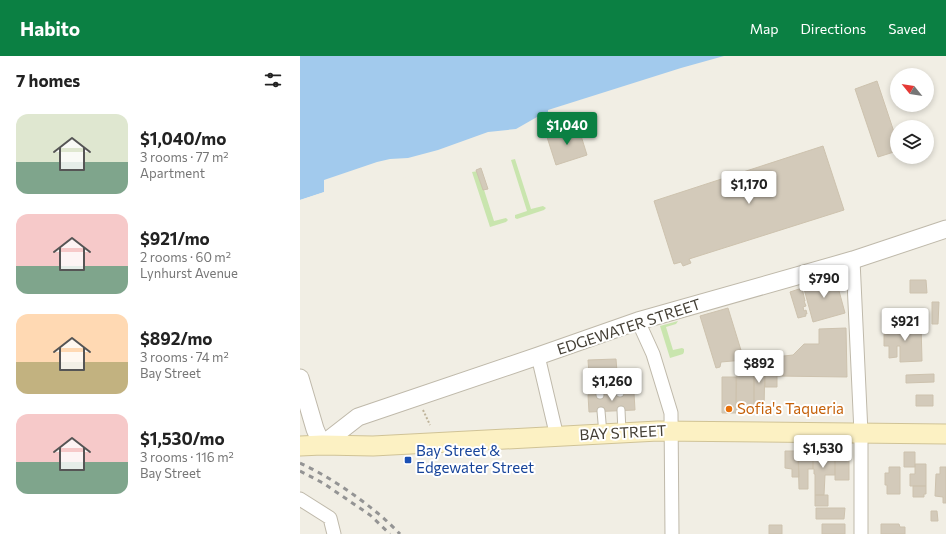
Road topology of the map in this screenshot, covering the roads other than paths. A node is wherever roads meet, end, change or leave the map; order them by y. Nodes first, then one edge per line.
1 (946, 229) edge
2 (853, 260) junction
3 (638, 321) junction
4 (538, 356) junction
5 (300, 378) edge
6 (620, 381) dead end
7 (599, 383) dead end
8 (620, 394) dead end
9 (600, 395) dead end
10 (621, 410) dead end
11 (601, 412) dead end
12 (672, 431) junction
13 (622, 433) junction
14 (861, 433) junction
15 (603, 434) junction
16 (946, 434) edge
17 (558, 437) junction
18 (322, 445) junction
19 (300, 446) edge
20 (300, 499) edge
21 (334, 534) edge
22 (672, 534) edge
23 (861, 534) edge

1 - 2 street, EDGEWATER STREET
2 - 3 street, EDGEWATER STREET
2 - 14 street
3 - 4 street, EDGEWATER STREET
3 - 12 street
4 - 17 street
4 - 18 street, EDGEWATER STREET
5 - 18 street
6 - 8 lane
7 - 9 lane
10 - 13 lane
11 - 15 lane
12 - 13 main road, BAY STREET
12 - 14 main road, BAY STREET
12 - 22 street
13 - 15 main road, BAY STREET
14 - 16 main road, BAY STREET
14 - 23 street
15 - 17 main road, BAY STREET
17 - 18 main road, BAY STREET
18 - 19 main road, BAY STREET
20 - 21 street

